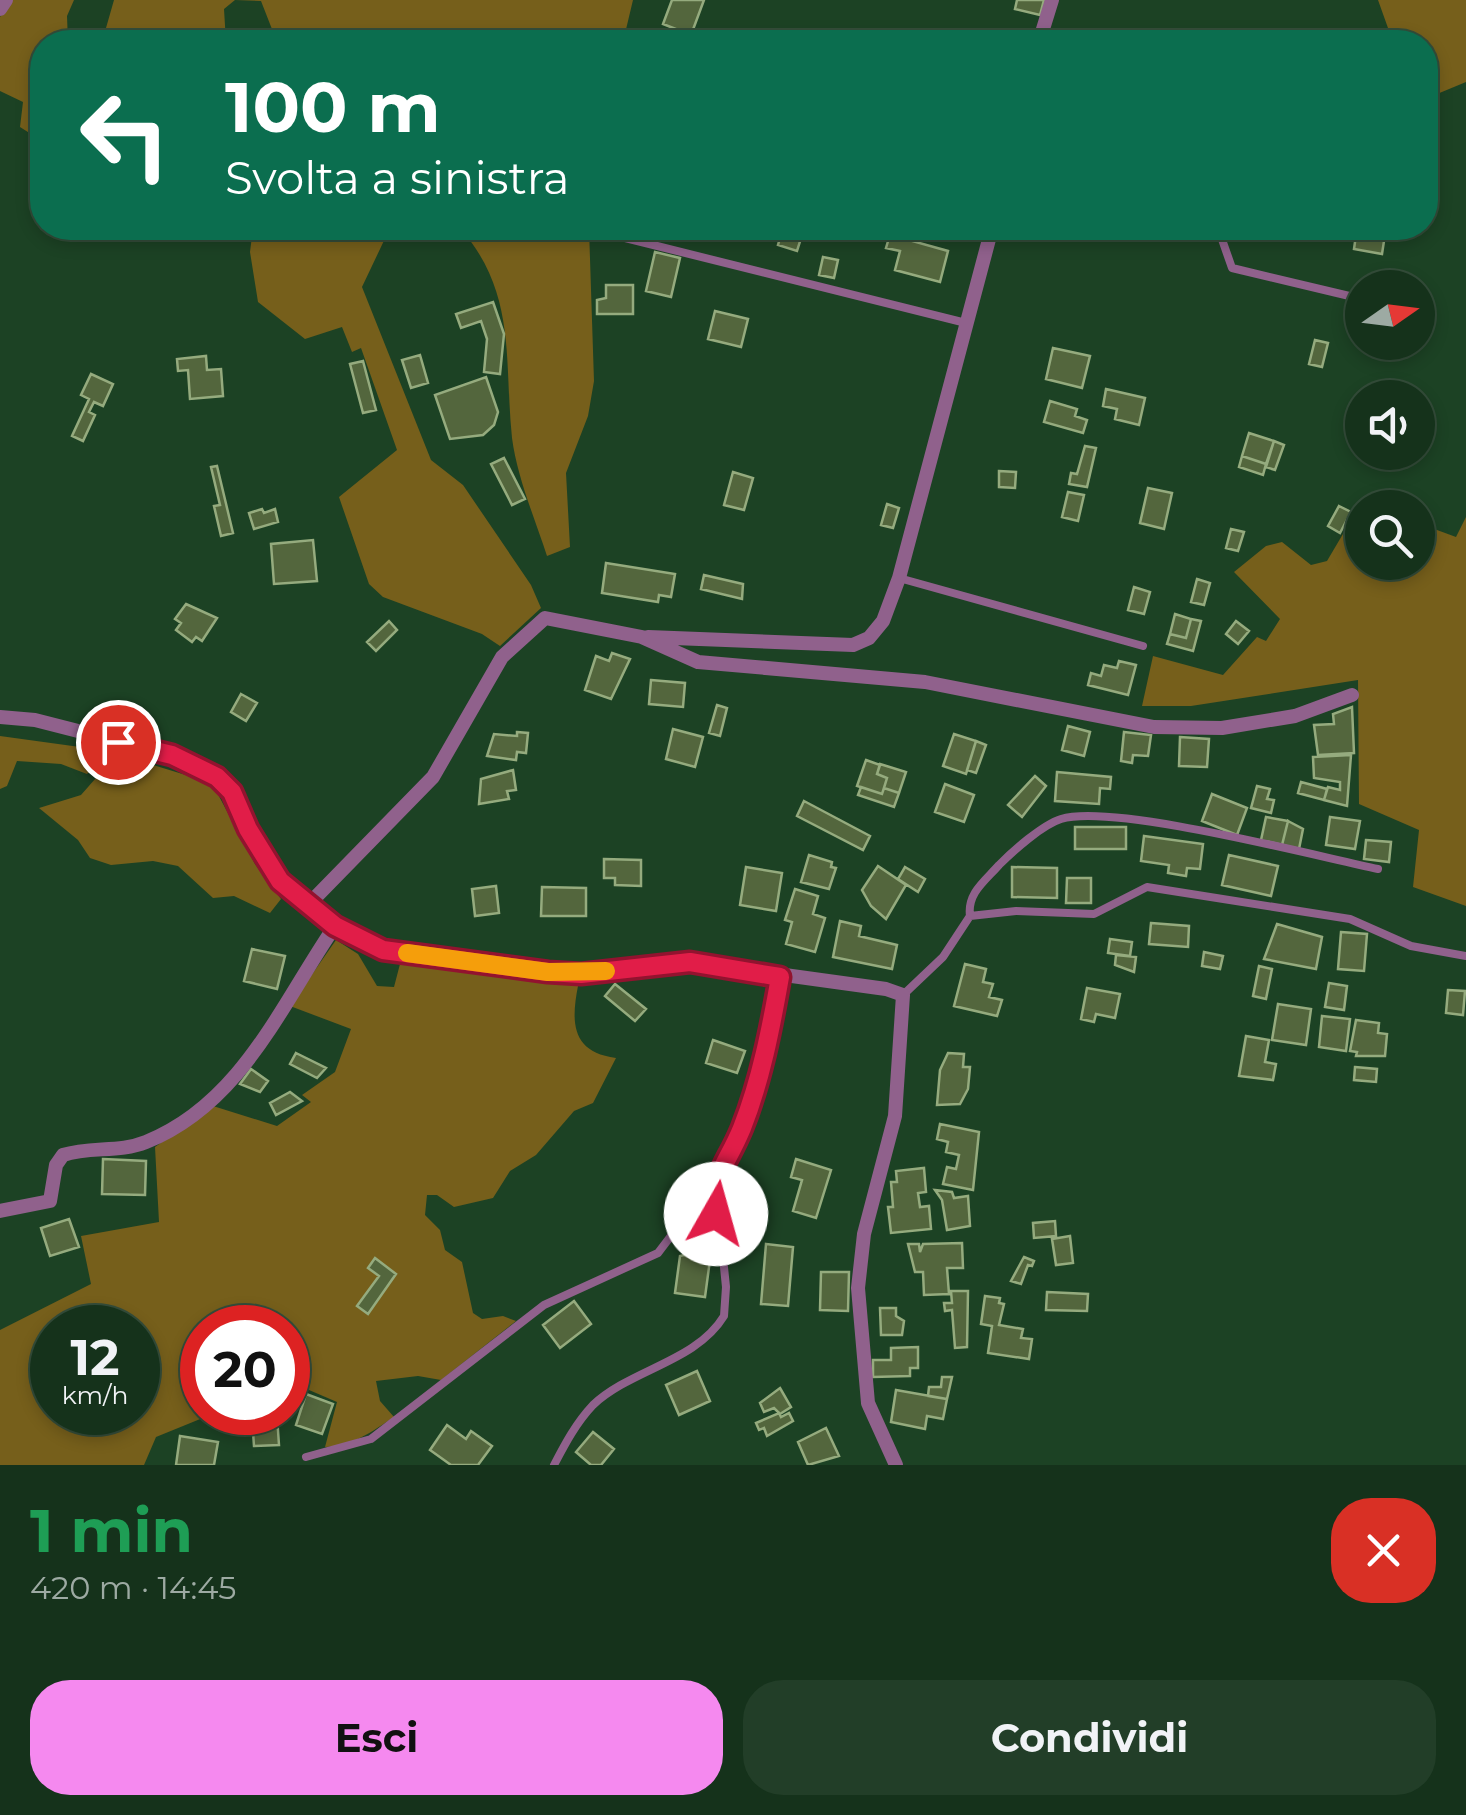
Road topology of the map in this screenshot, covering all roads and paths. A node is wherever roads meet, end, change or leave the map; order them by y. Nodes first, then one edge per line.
1 (6, 0) edge
2 (1052, 0) edge
3 (0, 9) edge
4 (1043, 30) edge
5 (634, 240) edge
6 (989, 240) edge
7 (1222, 240) edge
8 (1345, 296) edge
9 (966, 323) junction
10 (899, 578) junction
11 (642, 637) junction
12 (1143, 646) dead end
13 (1352, 695) dead end
14 (0, 716) edge
15 (1378, 870) dead end
16 (308, 904) junction
17 (970, 916) junction
18 (335, 926) junction
19 (1466, 956) edge
20 (780, 977) junction
21 (903, 995) junction
22 (715, 1178) junction
23 (0, 1211) edge
24 (306, 1457) dead end
25 (554, 1465) edge
26 (896, 1465) edge

1 - 3 street
2 - 4 street
5 - 9 lane
6 - 9 street
7 - 8 lane
9 - 10 street
10 - 11 street
10 - 12 lane
11 - 13 street
11 - 16 street
14 - 16 street
15 - 17 lane
16 - 18 street
17 - 19 lane
17 - 21 lane
18 - 20 street
18 - 23 street
20 - 21 street
20 - 22 lane
21 - 26 street
22 - 24 lane
22 - 25 lane

